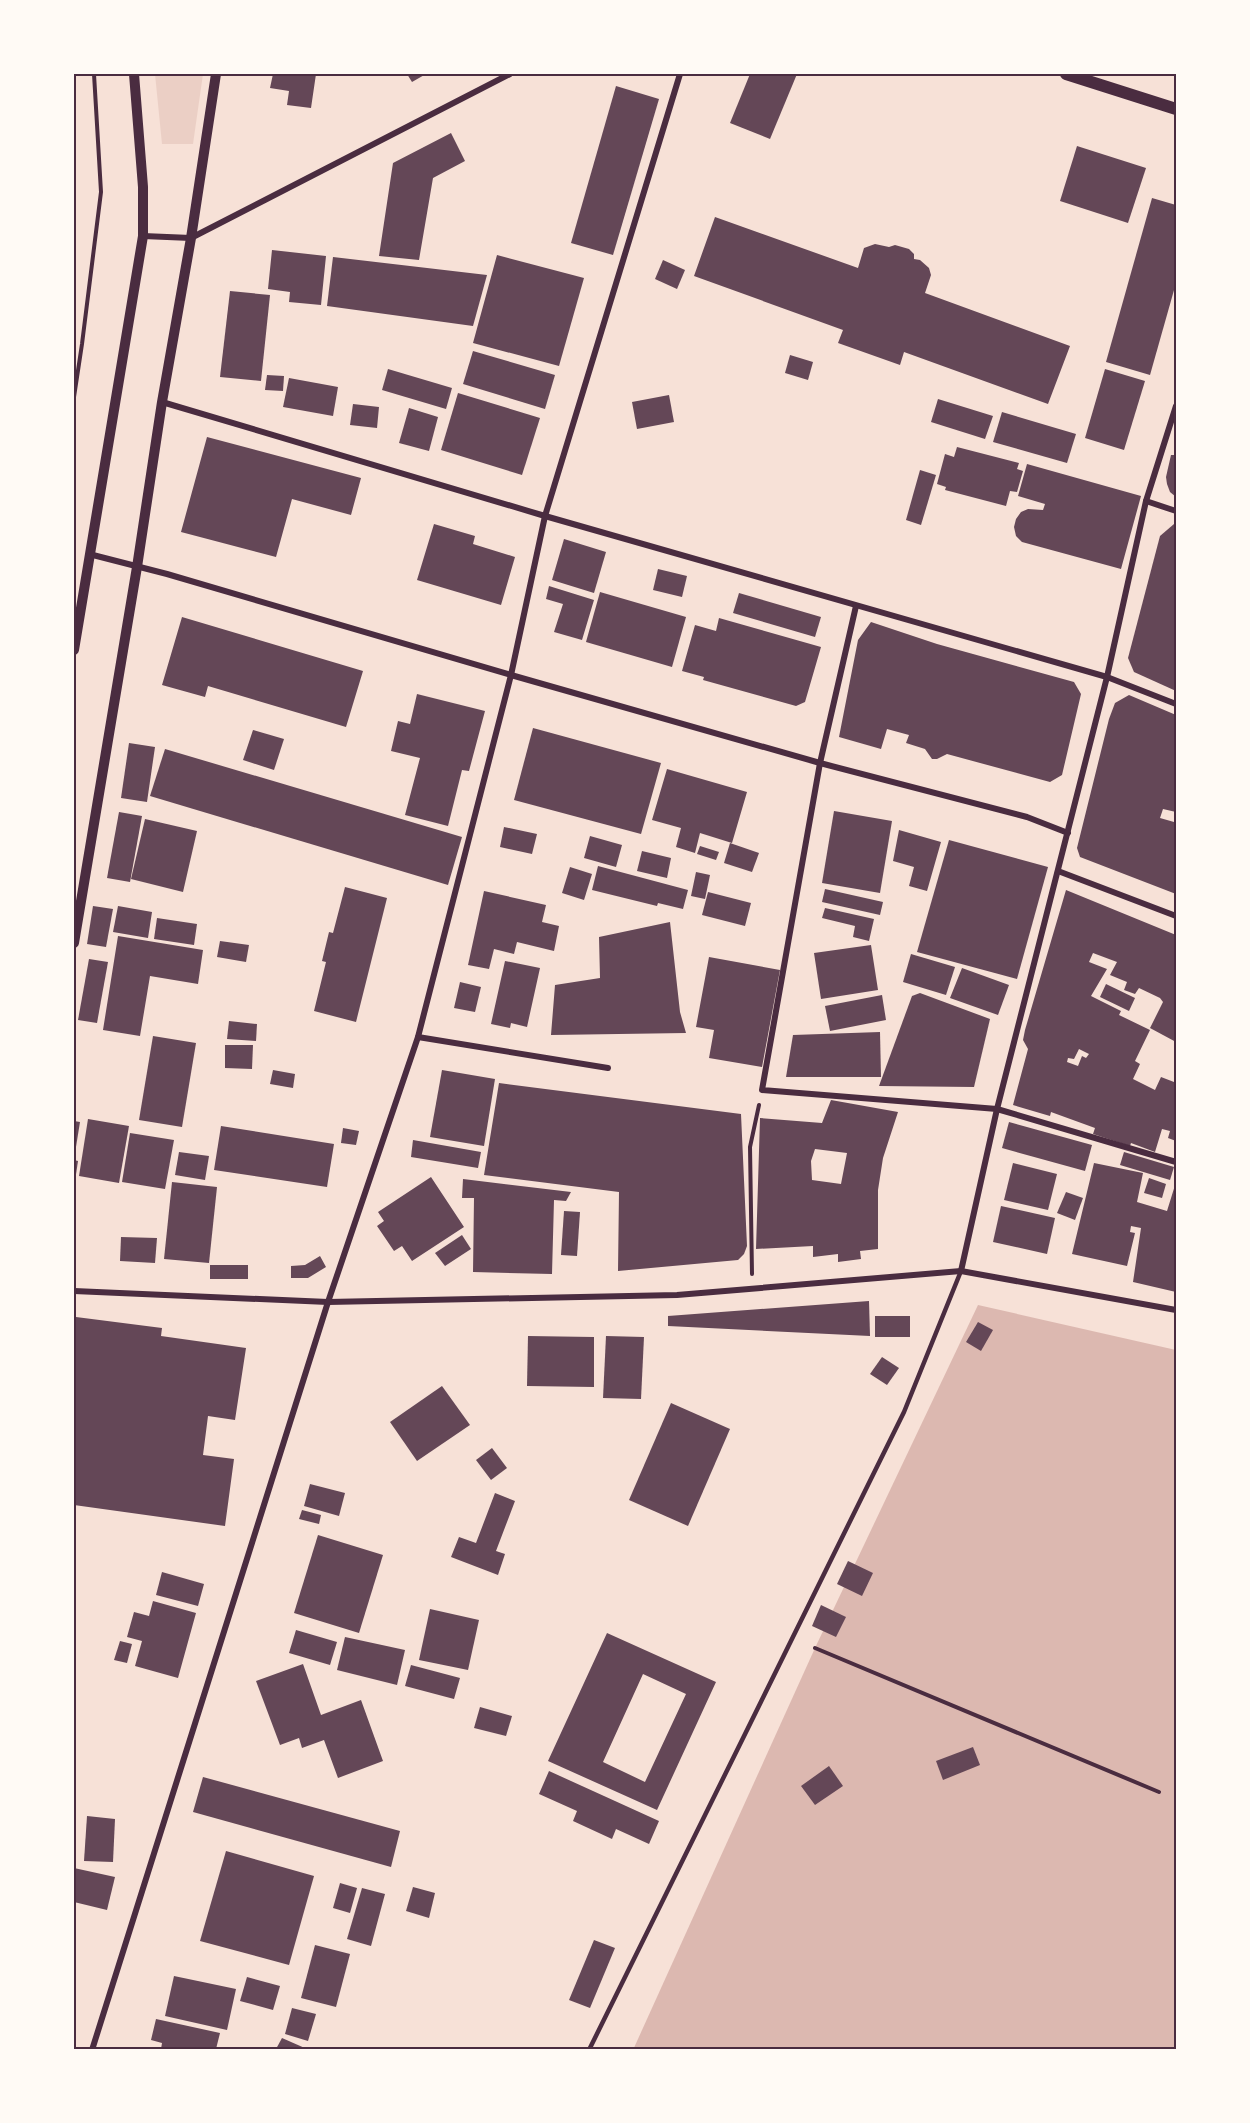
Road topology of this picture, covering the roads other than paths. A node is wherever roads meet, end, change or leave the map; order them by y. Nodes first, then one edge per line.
1 (134, 74) edge
2 (216, 74) edge
3 (510, 74) edge
4 (680, 74) edge
5 (1066, 74) edge
6 (1176, 109) edge
7 (143, 236) junction
8 (191, 238) junction
9 (162, 402) junction
10 (1176, 406) edge
11 (1146, 501) junction
12 (1176, 511) edge
13 (545, 516) junction
14 (89, 554) junction
15 (136, 567) junction
16 (856, 606) junction
17 (74, 650) edge
18 (511, 675) junction
19 (1107, 676) junction
20 (1176, 704) edge
21 (820, 763) junction
22 (1068, 833) junction
23 (1058, 871) junction
24 (1176, 916) edge
25 (74, 943) edge
26 (418, 1037) junction
27 (608, 1068) dead end
28 (997, 1109) junction
29 (1176, 1162) edge
30 (961, 1271) junction
31 (74, 1291) edge
32 (328, 1302) junction
33 (1176, 1310) edge
34 (92, 2049) edge
35 (589, 2049) edge

1 - 7 street
2 - 8 street
3 - 8 street
4 - 13 street
5 - 6 main road
7 - 8 street
7 - 14 street
8 - 9 street
9 - 13 street
9 - 15 street
10 - 11 street
11 - 12 street
11 - 19 street
13 - 16 street
13 - 18 street
14 - 15 street
14 - 17 street
15 - 18 street
15 - 25 street
16 - 19 street
16 - 21 street
18 - 21 street
18 - 26 street
19 - 20 street
19 - 22 street
21 - 22 street
21 - 28 street
22 - 23 street
23 - 24 street
23 - 28 street
26 - 27 street
26 - 32 street
28 - 29 street
28 - 30 street
30 - 32 street
30 - 33 street
30 - 35 lane
31 - 32 street
32 - 34 street

